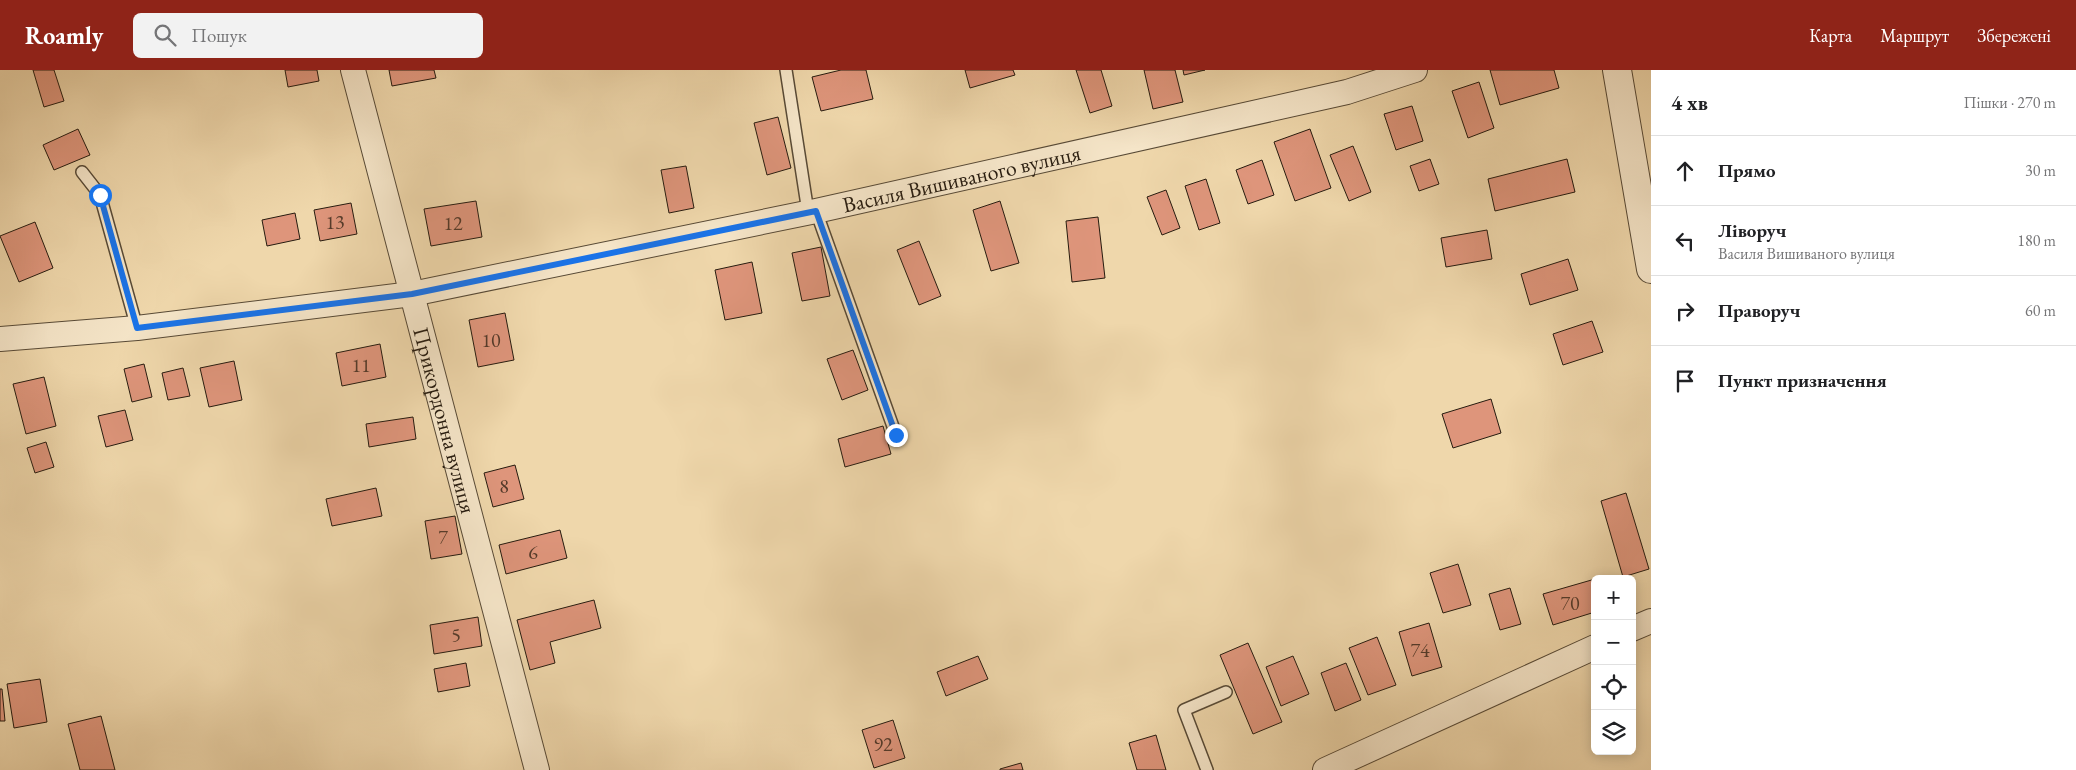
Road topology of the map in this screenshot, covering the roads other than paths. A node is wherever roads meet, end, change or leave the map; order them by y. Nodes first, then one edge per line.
1 (353, 70) edge
2 (786, 70) edge
3 (1414, 70) edge
4 (1617, 70) edge
5 (82, 172) dead end
6 (812, 212) junction
7 (1651, 269) edge
8 (412, 294) junction
9 (137, 328) junction
10 (0, 339) edge
11 (896, 435) dead end
12 (1651, 621) edge
13 (1636, 627) edge
14 (1591, 649) edge
15 (1226, 692) dead end
16 (537, 770) edge
17 (1207, 770) edge
18 (1325, 770) edge

1 - 8 street, Прикордонна вулиця
2 - 6 lane
3 - 6 street, Василя Вишиваного вулиця
4 - 7 street
5 - 9 lane
6 - 8 street, Василя Вишиваного вулиця
6 - 11 lane
8 - 9 street, Василя Вишиваного вулиця
8 - 16 street, Прикордонна вулиця
9 - 10 street, Василя Вишиваного вулиця
12 - 13 street
14 - 18 street
15 - 17 lane

